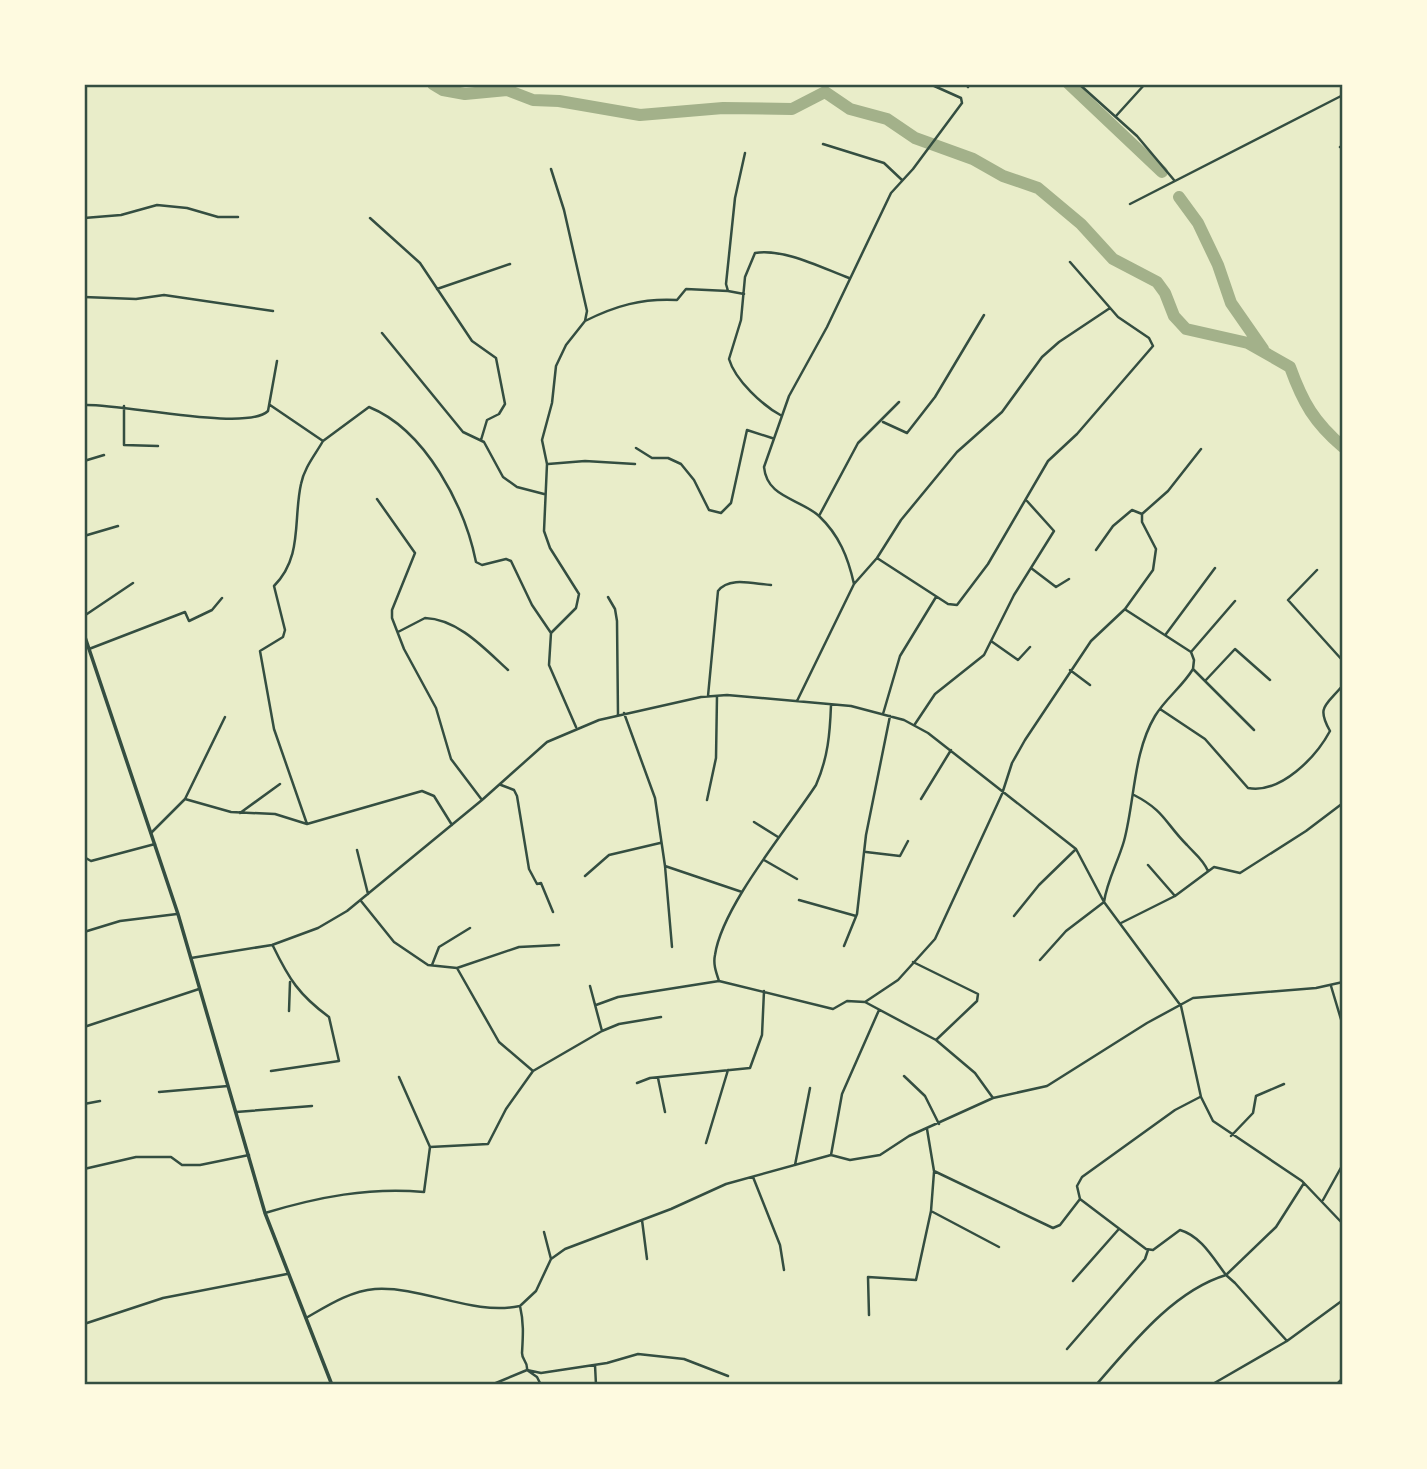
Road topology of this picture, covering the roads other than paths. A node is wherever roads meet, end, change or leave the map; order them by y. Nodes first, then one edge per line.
1 (1079, 84) edge
2 (1145, 84) edge
3 (932, 85) edge
4 (1343, 94) edge
5 (1116, 116) junction
6 (823, 144) dead end
7 (745, 153) dead end
8 (551, 170) dead end
9 (902, 180) junction
10 (1174, 180) junction
11 (1130, 204) dead end
12 (238, 217) dead end
13 (84, 218) edge
14 (370, 218) dead end
15 (1070, 262) dead end
16 (510, 264) dead end
17 (849, 279) junction
18 (437, 289) junction
19 (728, 291) junction
20 (744, 294) junction
21 (84, 297) edge
22 (1110, 308) junction
23 (273, 312) dead end
24 (984, 315) dead end
25 (585, 321) junction
26 (382, 333) dead end
27 (277, 361) dead end
28 (899, 402) dead end
29 (84, 405) edge
30 (270, 405) junction
31 (124, 406) junction
32 (782, 416) junction
33 (883, 422) junction
34 (772, 438) junction
35 (481, 440) junction
36 (323, 441) junction
37 (158, 446) dead end
38 (636, 448) dead end
39 (1201, 449) dead end
40 (104, 455) dead end
41 (84, 461) edge
42 (547, 464) junction
43 (635, 464) dead end
44 (544, 494) junction
45 (377, 499) dead end
46 (1027, 501) junction
47 (1142, 514) junction
48 (819, 516) junction
49 (118, 526) dead end
50 (84, 536) edge
51 (1096, 550) dead end
52 (877, 558) junction
53 (1031, 568) junction
54 (1215, 568) dead end
55 (1317, 570) dead end
56 (1069, 579) dead end
57 (133, 583) dead end
58 (854, 584) junction
59 (771, 585) dead end
60 (608, 597) dead end
61 (936, 597) junction
62 (222, 598) dead end
63 (1235, 601) dead end
64 (1125, 609) junction
65 (84, 616) edge
66 (398, 632) junction
67 (551, 633) junction
68 (1166, 634) junction
69 (84, 637) edge
70 (991, 641) junction
71 (1030, 647) dead end
72 (89, 649) junction
73 (1191, 652) junction
74 (1343, 661) edge
75 (1193, 669) junction
76 (508, 670) dead end
77 (1070, 670) junction
78 (1206, 681) junction
79 (1270, 681) dead end
80 (1090, 685) dead end
81 (1343, 685) edge
82 (708, 696) junction
83 (717, 696) junction
84 (797, 701) junction
85 (831, 703) junction
86 (1160, 709) junction
87 (624, 713) junction
88 (883, 714) junction
89 (618, 715) junction
90 (890, 716) junction
91 (225, 717) dead end
92 (914, 725) junction
93 (576, 727) junction
94 (1254, 730) dead end
95 (951, 750) junction
96 (280, 784) dead end
97 (500, 785) junction
98 (1002, 794) junction
99 (1134, 795) junction
100 (185, 799) junction
101 (921, 799) dead end
102 (482, 800) junction
103 (707, 800) dead end
104 (1343, 803) edge
105 (240, 813) junction
106 (754, 822) dead end
107 (307, 824) junction
108 (452, 825) junction
109 (151, 833) junction
110 (779, 838) junction
111 (908, 841) dead end
112 (660, 843) junction
113 (155, 844) junction
114 (1076, 849) junction
115 (357, 850) dead end
116 (866, 852) junction
117 (84, 857) edge
118 (764, 860) junction
119 (1148, 865) dead end
120 (665, 866) junction
121 (1208, 871) junction
122 (585, 876) dead end
123 (797, 879) dead end
124 (743, 893) junction
125 (368, 895) junction
126 (1175, 896) junction
127 (799, 900) dead end
128 (361, 901) junction
129 (1104, 902) junction
130 (553, 912) dead end
131 (178, 914) junction
132 (856, 916) junction
133 (1014, 916) dead end
134 (1121, 923) junction
135 (470, 928) dead end
136 (84, 932) edge
137 (272, 944) junction
138 (559, 945) dead end
139 (844, 946) dead end
140 (672, 947) dead end
141 (191, 958) junction
142 (1040, 960) dead end
143 (913, 961) junction
144 (432, 966) junction
145 (457, 968) junction
146 (719, 981) junction
147 (289, 982) junction
148 (1343, 982) edge
149 (590, 986) dead end
150 (1331, 986) junction
151 (199, 989) junction
152 (764, 991) junction
153 (865, 1002) junction
154 (596, 1005) junction
155 (1181, 1006) junction
156 (879, 1009) junction
157 (289, 1011) dead end
158 (661, 1017) dead end
159 (1343, 1026) edge
160 (84, 1027) edge
161 (602, 1031) junction
162 (936, 1040) junction
163 (728, 1070) junction
164 (271, 1071) dead end
165 (533, 1071) junction
166 (904, 1076) dead end
167 (399, 1077) dead end
168 (658, 1077) junction
169 (637, 1083) dead end
170 (1284, 1084) dead end
171 (228, 1086) junction
172 (810, 1088) dead end
173 (159, 1092) dead end
174 (1200, 1097) junction
175 (993, 1098) junction
176 (100, 1101) dead end
177 (84, 1104) edge
178 (312, 1106) dead end
179 (236, 1112) junction
180 (665, 1112) dead end
181 (939, 1124) junction
182 (927, 1129) junction
183 (1231, 1136) junction
184 (706, 1143) dead end
185 (430, 1147) junction
186 (249, 1155) junction
187 (831, 1155) junction
188 (795, 1164) junction
189 (1343, 1164) edge
190 (84, 1169) edge
191 (934, 1171) junction
192 (753, 1177) junction
193 (1304, 1183) junction
194 (1080, 1199) junction
195 (1323, 1200) junction
196 (931, 1211) junction
197 (265, 1213) junction
198 (642, 1220) junction
199 (1343, 1224) edge
200 (1118, 1230) junction
201 (544, 1232) dead end
202 (999, 1247) dead end
203 (1149, 1250) junction
204 (551, 1259) junction
205 (647, 1259) dead end
206 (784, 1270) dead end
207 (287, 1274) junction
208 (1226, 1275) junction
209 (1073, 1281) dead end
210 (1343, 1300) edge
211 (520, 1306) junction
212 (869, 1315) dead end
213 (306, 1318) junction
214 (84, 1324) edge
215 (1287, 1341) junction
216 (1067, 1349) dead end
217 (595, 1365) junction
218 (527, 1370) junction
219 (728, 1376) dead end
220 (1343, 1378) edge
221 (330, 1385) edge
222 (491, 1385) edge
223 (541, 1385) edge
224 (596, 1385) edge
225 (1096, 1385) edge
226 (1210, 1385) edge
227 (1336, 1385) edge

1 - 5 street
2 - 5 street
3 - 9 street
4 - 10 street
5 - 10 street
6 - 9 street
7 - 19 street
8 - 25 street
9 - 17 street
10 - 11 street
12 - 13 street
14 - 18 street
15 - 22 street
16 - 18 street
17 - 20 street
17 - 32 street
18 - 35 street
19 - 20 street
19 - 25 street
20 - 32 street
21 - 23 street
22 - 46 street
22 - 52 street
24 - 33 street
25 - 42 street
26 - 35 street
27 - 30 street
28 - 33 street
29 - 31 street
30 - 31 street
30 - 36 street
31 - 37 street
32 - 34 street
33 - 48 street
34 - 38 street
34 - 48 street
35 - 44 street
36 - 67 street
36 - 107 street
39 - 47 street
40 - 41 street
42 - 43 street
42 - 44 street
44 - 67 street
45 - 66 street
46 - 53 street
46 - 61 street
47 - 51 street
47 - 64 street
48 - 58 street
49 - 50 street
52 - 58 street
52 - 61 street
53 - 56 street
53 - 70 street
54 - 68 street
55 - 74 street
57 - 65 street
58 - 84 street
59 - 82 street
60 - 89 street
61 - 88 street
62 - 72 street
63 - 73 street
64 - 68 street
64 - 77 street
66 - 76 street
66 - 102 street
67 - 93 street
68 - 73 street
69 - 72 street
70 - 71 street
70 - 92 street
72 - 109 street
73 - 75 street
75 - 78 street
75 - 86 street
77 - 80 street
77 - 98 street
78 - 79 street
78 - 94 street
81 - 86 street
82 - 83 street
82 - 87 street
83 - 84 street
83 - 103 street
84 - 85 street
85 - 88 street
85 - 110 street
86 - 99 street
87 - 89 street
87 - 112 street
88 - 90 street
89 - 93 street
90 - 92 street
90 - 116 street
91 - 100 street
92 - 95 street
93 - 97 street
95 - 98 street
95 - 101 street
96 - 105 street
97 - 102 street
97 - 130 street
98 - 114 street
98 - 143 street
99 - 121 street
99 - 129 street
100 - 105 street
100 - 109 street
102 - 108 street
104 - 121 street
105 - 107 street
106 - 110 street
107 - 108 street
108 - 125 street
109 - 113 street
110 - 118 street
111 - 116 street
112 - 120 street
112 - 122 street
113 - 117 street
113 - 131 street
114 - 129 street
114 - 133 street
115 - 125 street
116 - 132 street
118 - 123 street
118 - 124 street
119 - 126 street
120 - 124 street
120 - 140 street
121 - 126 street
124 - 146 street
125 - 128 street
126 - 134 street
127 - 132 street
128 - 137 street
128 - 144 street
129 - 134 street
129 - 142 street
131 - 136 street
131 - 141 street
132 - 139 street
134 - 155 street
135 - 144 street
137 - 141 street
137 - 147 street
138 - 145 street
141 - 151 street
143 - 153 street
143 - 162 street
144 - 145 street
145 - 165 street
146 - 152 street
146 - 154 street
147 - 157 street
147 - 164 street
148 - 150 street
149 - 154 street
150 - 155 street
150 - 159 street
151 - 160 street
151 - 171 street
152 - 153 street
152 - 163 street
153 - 156 street
154 - 161 street
155 - 174 street
155 - 175 street
156 - 162 street
156 - 187 street
158 - 161 street
161 - 165 street
162 - 175 street
163 - 168 street
163 - 184 street
165 - 185 street
166 - 181 street
167 - 185 street
168 - 169 street
168 - 180 street
170 - 183 street
171 - 173 street
171 - 179 street
172 - 188 street
174 - 183 street
174 - 194 street
175 - 181 street
176 - 177 street
178 - 179 street
179 - 186 street
181 - 182 street
182 - 187 street
182 - 191 street
183 - 193 street
185 - 197 street
186 - 190 street
186 - 197 street
187 - 188 street
188 - 192 street
189 - 195 street
191 - 194 street
191 - 196 street
192 - 198 street
192 - 206 street
193 - 195 street
193 - 208 street
194 - 200 street
195 - 199 street
196 - 202 street
196 - 212 street
197 - 207 street
198 - 204 street
198 - 205 street
200 - 203 street
200 - 209 street
201 - 204 street
203 - 208 street
203 - 216 street
204 - 211 street
207 - 213 street
207 - 214 street
208 - 215 street
208 - 225 street
210 - 215 street
211 - 213 street
211 - 218 street
213 - 221 street
215 - 226 street
217 - 218 street
217 - 219 street
217 - 224 street
218 - 222 street
218 - 223 street
220 - 227 street

